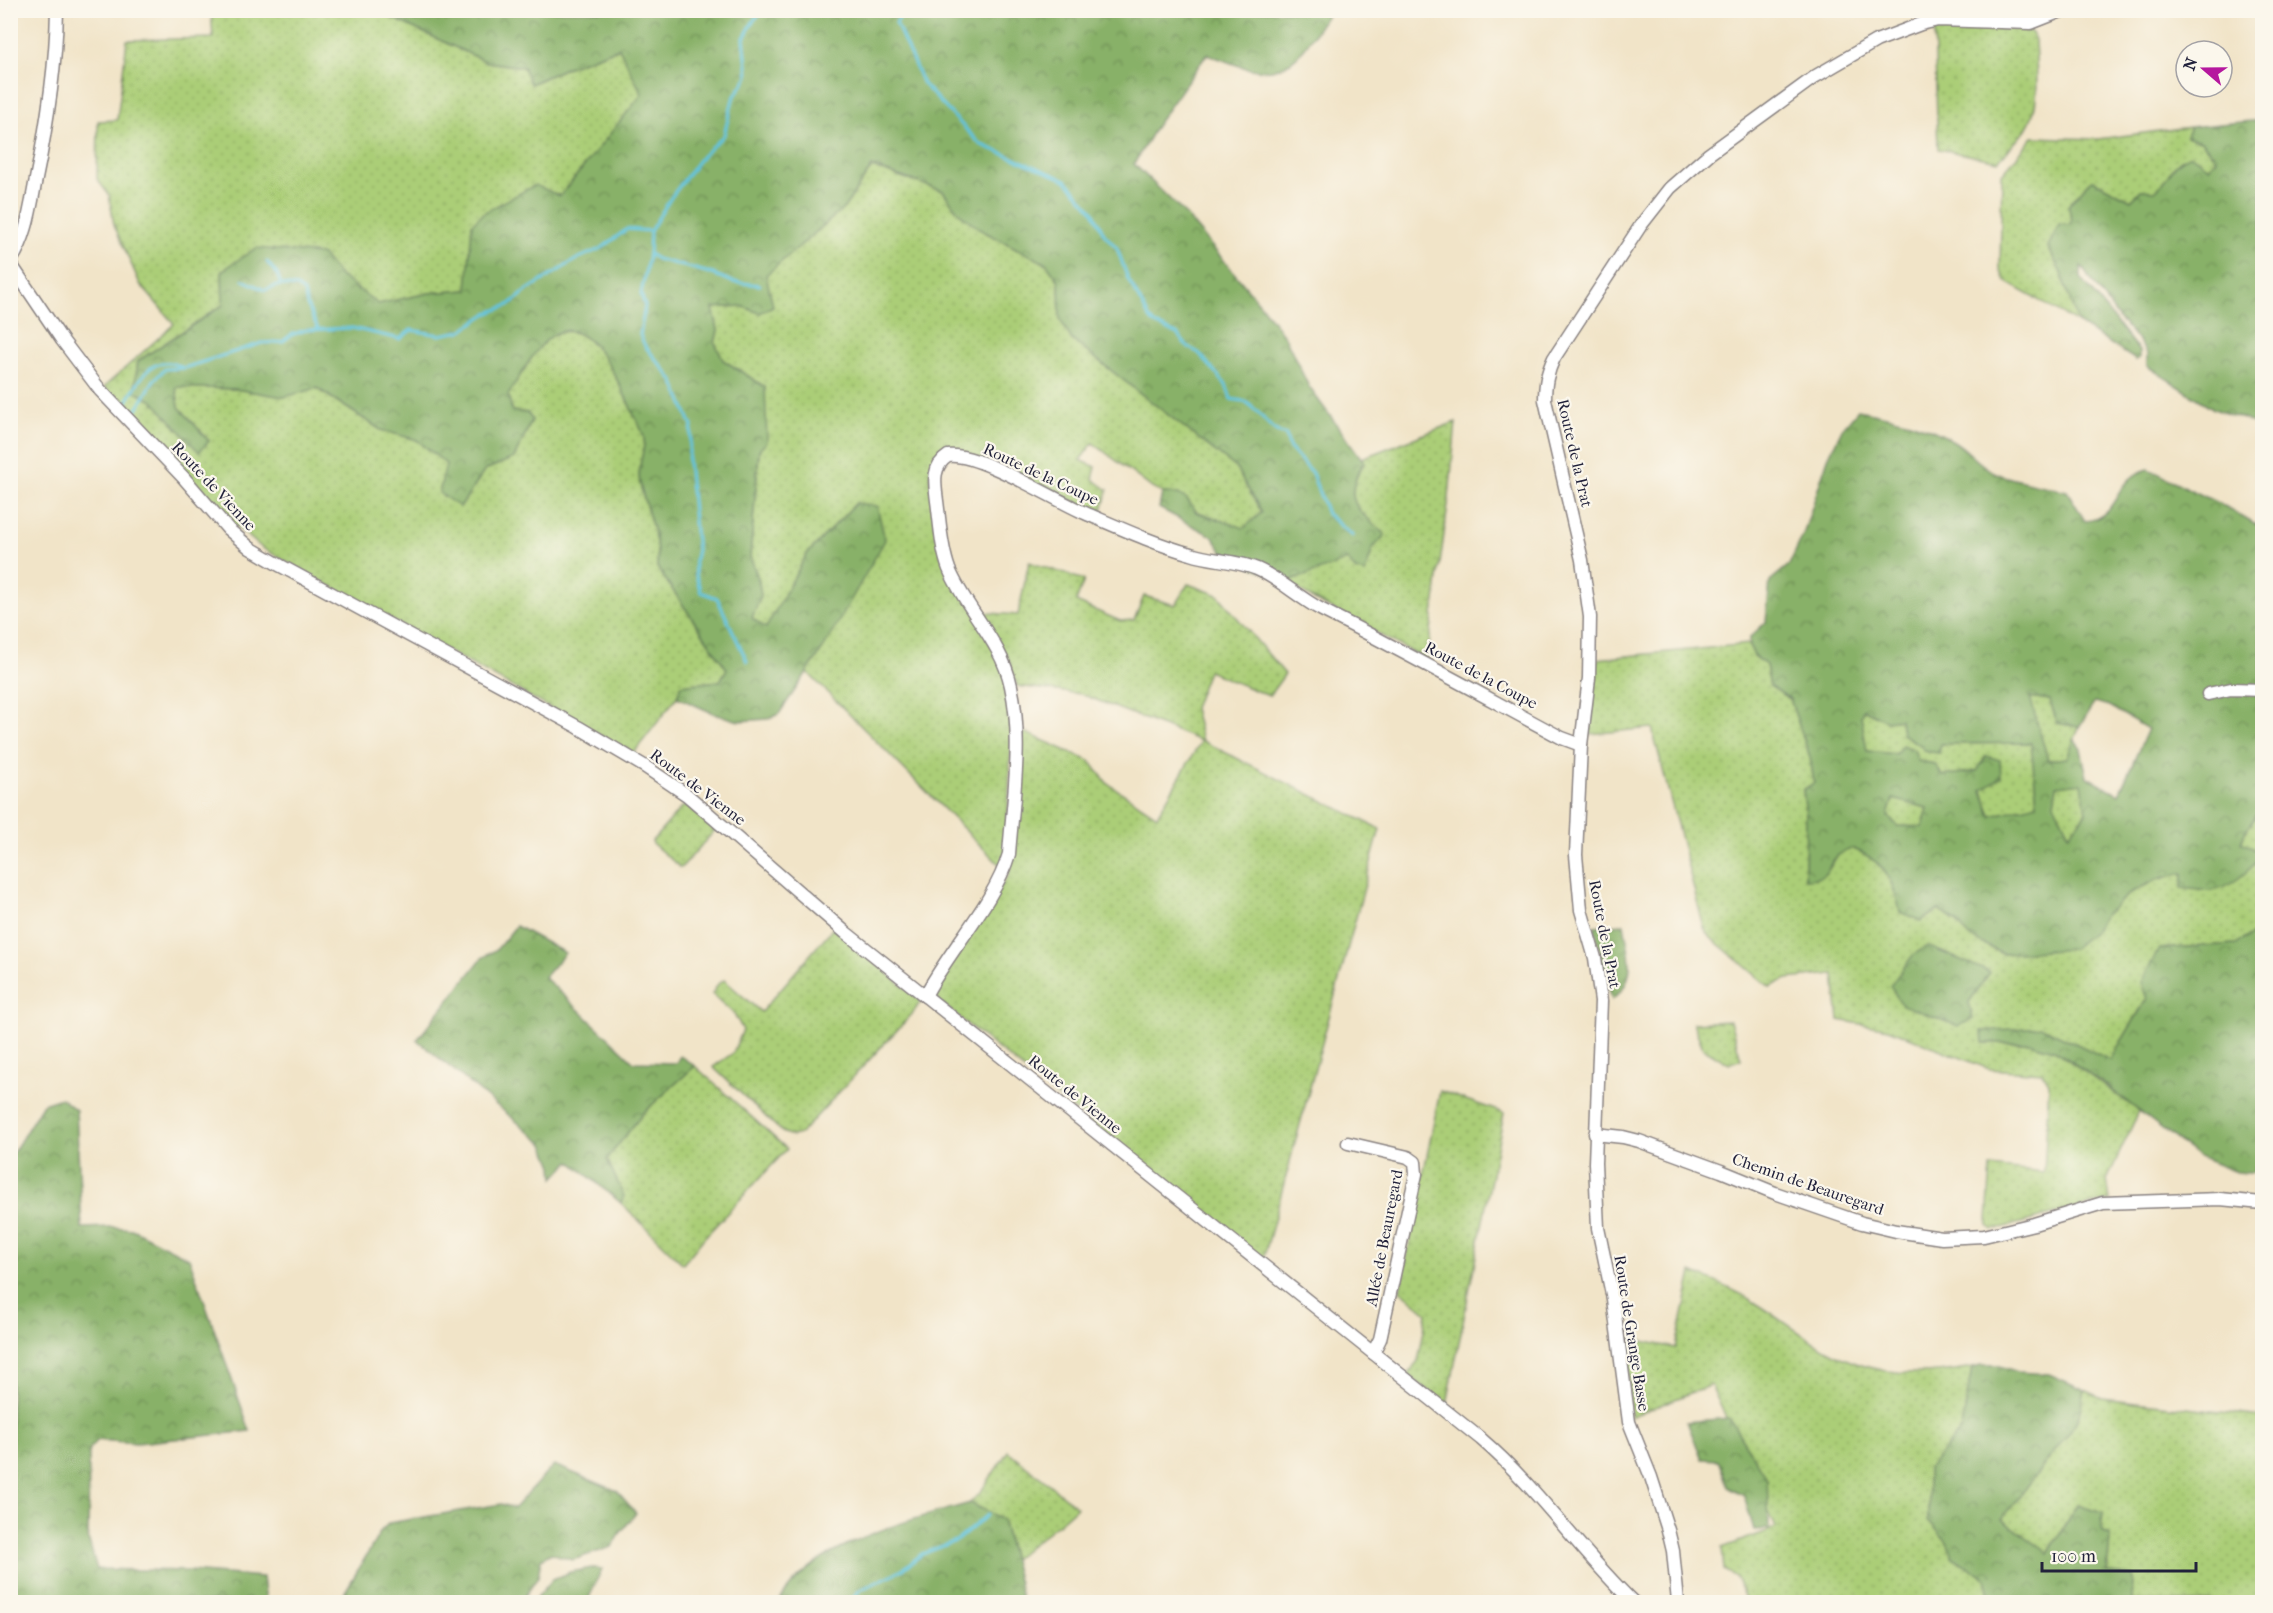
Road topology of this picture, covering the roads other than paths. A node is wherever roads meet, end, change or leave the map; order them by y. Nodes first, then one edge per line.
1 (57, 10) edge
2 (2064, 10) edge
3 (10, 263) edge
4 (2262, 690) edge
5 (2208, 694) dead end
6 (1581, 745) junction
7 (925, 996) junction
8 (1595, 1134) junction
9 (1348, 1143) dead end
10 (2262, 1203) edge
11 (1373, 1353) junction
12 (1633, 1602) edge
13 (1678, 1602) edge

1 - 3 street
2 - 6 street, Route de la Prat
3 - 7 street, Route de Vienne
4 - 5 street
6 - 7 street, Route de la Coupe
6 - 8 street, Route de la Prat
7 - 11 street, Route de Vienne
8 - 10 street, Chemin de Beauregard
8 - 13 street, Route de Grange Basse
9 - 11 street, Allée de Beauregard
11 - 12 street, Route de Vienne

